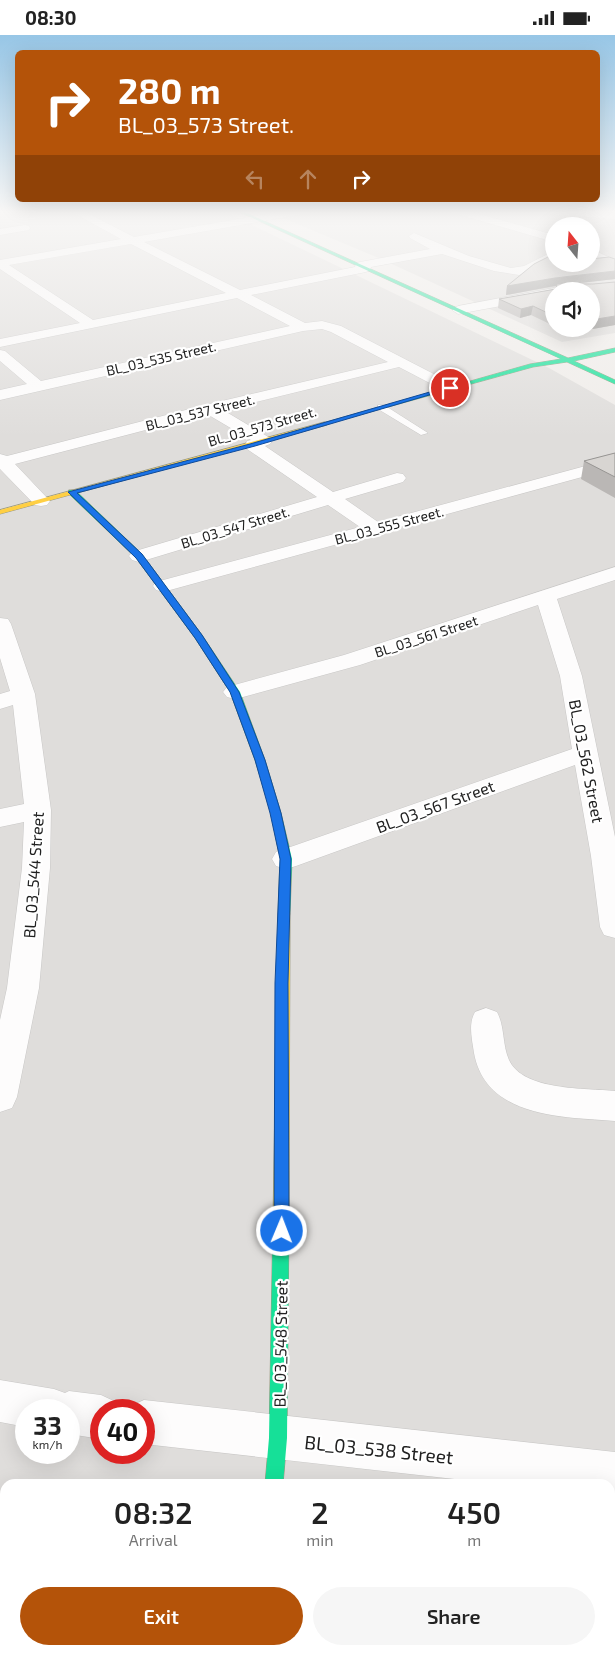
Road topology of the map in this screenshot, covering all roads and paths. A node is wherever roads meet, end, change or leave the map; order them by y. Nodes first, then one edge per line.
1 (33, 286) edge
2 (224, 286) edge
3 (277, 286) edge
4 (410, 286) edge
5 (241, 294) junction
6 (545, 294) edge
7 (462, 309) junction
8 (92, 325) junction
9 (303, 327) junction
10 (615, 340) edge
11 (0, 343) edge
12 (553, 348) junction
13 (615, 350) edge
14 (0, 354) edge
15 (615, 354) edge
16 (574, 359) junction
17 (400, 363) junction
18 (532, 365) junction
19 (599, 371) junction
20 (615, 376) edge
21 (615, 381) edge
22 (38, 386) junction
23 (450, 388) junction
24 (0, 395) edge
25 (381, 407) junction
26 (209, 409) junction
27 (424, 433) dead end
28 (259, 443) junction
29 (1, 461) edge
30 (615, 463) edge
31 (397, 478) dead end
32 (72, 492) junction
33 (331, 498) junction
34 (41, 501) junction
35 (0, 513) edge
36 (376, 529) junction
37 (139, 556) junction
38 (615, 573) edge
39 (163, 586) junction
40 (546, 597) junction
41 (0, 624) edge
42 (234, 692) junction
43 (12, 698) edge
44 (585, 753) junction
45 (38, 810) junction
46 (0, 818) edge
47 (286, 859) junction
48 (615, 927) edge
49 (12, 991) edge
50 (486, 1021) dead end
51 (0, 1097) edge
52 (615, 1106) edge
53 (0, 1401) edge
54 (15, 1404) edge
55 (155, 1423) edge
56 (278, 1438) junction
57 (615, 1474) edge
58 (274, 1479) edge

1 - 8 street
2 - 5 street
3 - 5 street
4 - 7 main road
5 - 8 street
5 - 9 street
6 - 7 street
7 - 12 main road
7 - 12 main road
8 - 11 street
9 - 17 street, BL_03_535 Street.
9 - 22 street, BL_03_535 Street.
10 - 12 main road
12 - 16 main road
12 - 18 main road
13 - 16 main road
14 - 22 street
15 - 19 main road
16 - 18 main road
16 - 19 main road
17 - 23 street
17 - 26 street, BL_03_537 Street.
18 - 23 main road, BL_03_573 Street.
19 - 20 main road
19 - 21 main road
22 - 24 street, BL_03_535 Street.
23 - 25 main road, BL_03_573 Street.
25 - 27 lane
25 - 28 main road, BL_03_573 Street.
26 - 28 street
26 - 29 street, BL_03_537 Street.
28 - 32 main road, BL_03_573 Street.
28 - 33 street
29 - 34 street
30 - 36 street, BL_03_555 Street.
31 - 33 street, BL_03_547 Street.
32 - 34 main road, BL_03_573 Street.
32 - 37 main road, BL_03_548 Street
33 - 36 street
33 - 37 street, BL_03_547 Street.
34 - 35 main road, BL_03_573 Street.
36 - 39 street, BL_03_555 Street.
37 - 39 main road, BL_03_548 Street
38 - 40 street, BL_03_561 Street
39 - 42 main road, BL_03_548 Street
40 - 42 street, BL_03_561 Street
40 - 44 street, BL_03_562 Street
41 - 43 street, BL_03_544 Street
42 - 47 main road, BL_03_548 Street
43 - 45 street, BL_03_544 Street
44 - 47 street, BL_03_567 Street
44 - 48 street, BL_03_562 Street
45 - 46 street
45 - 49 street, BL_03_544 Street
47 - 56 main road, BL_03_548 Street
49 - 51 street, BL_03_544 Street
50 - 52 street
53 - 54 street
55 - 56 street, BL_03_538 Street
56 - 57 street, BL_03_538 Street
56 - 58 main road, BL_03_548 Street

